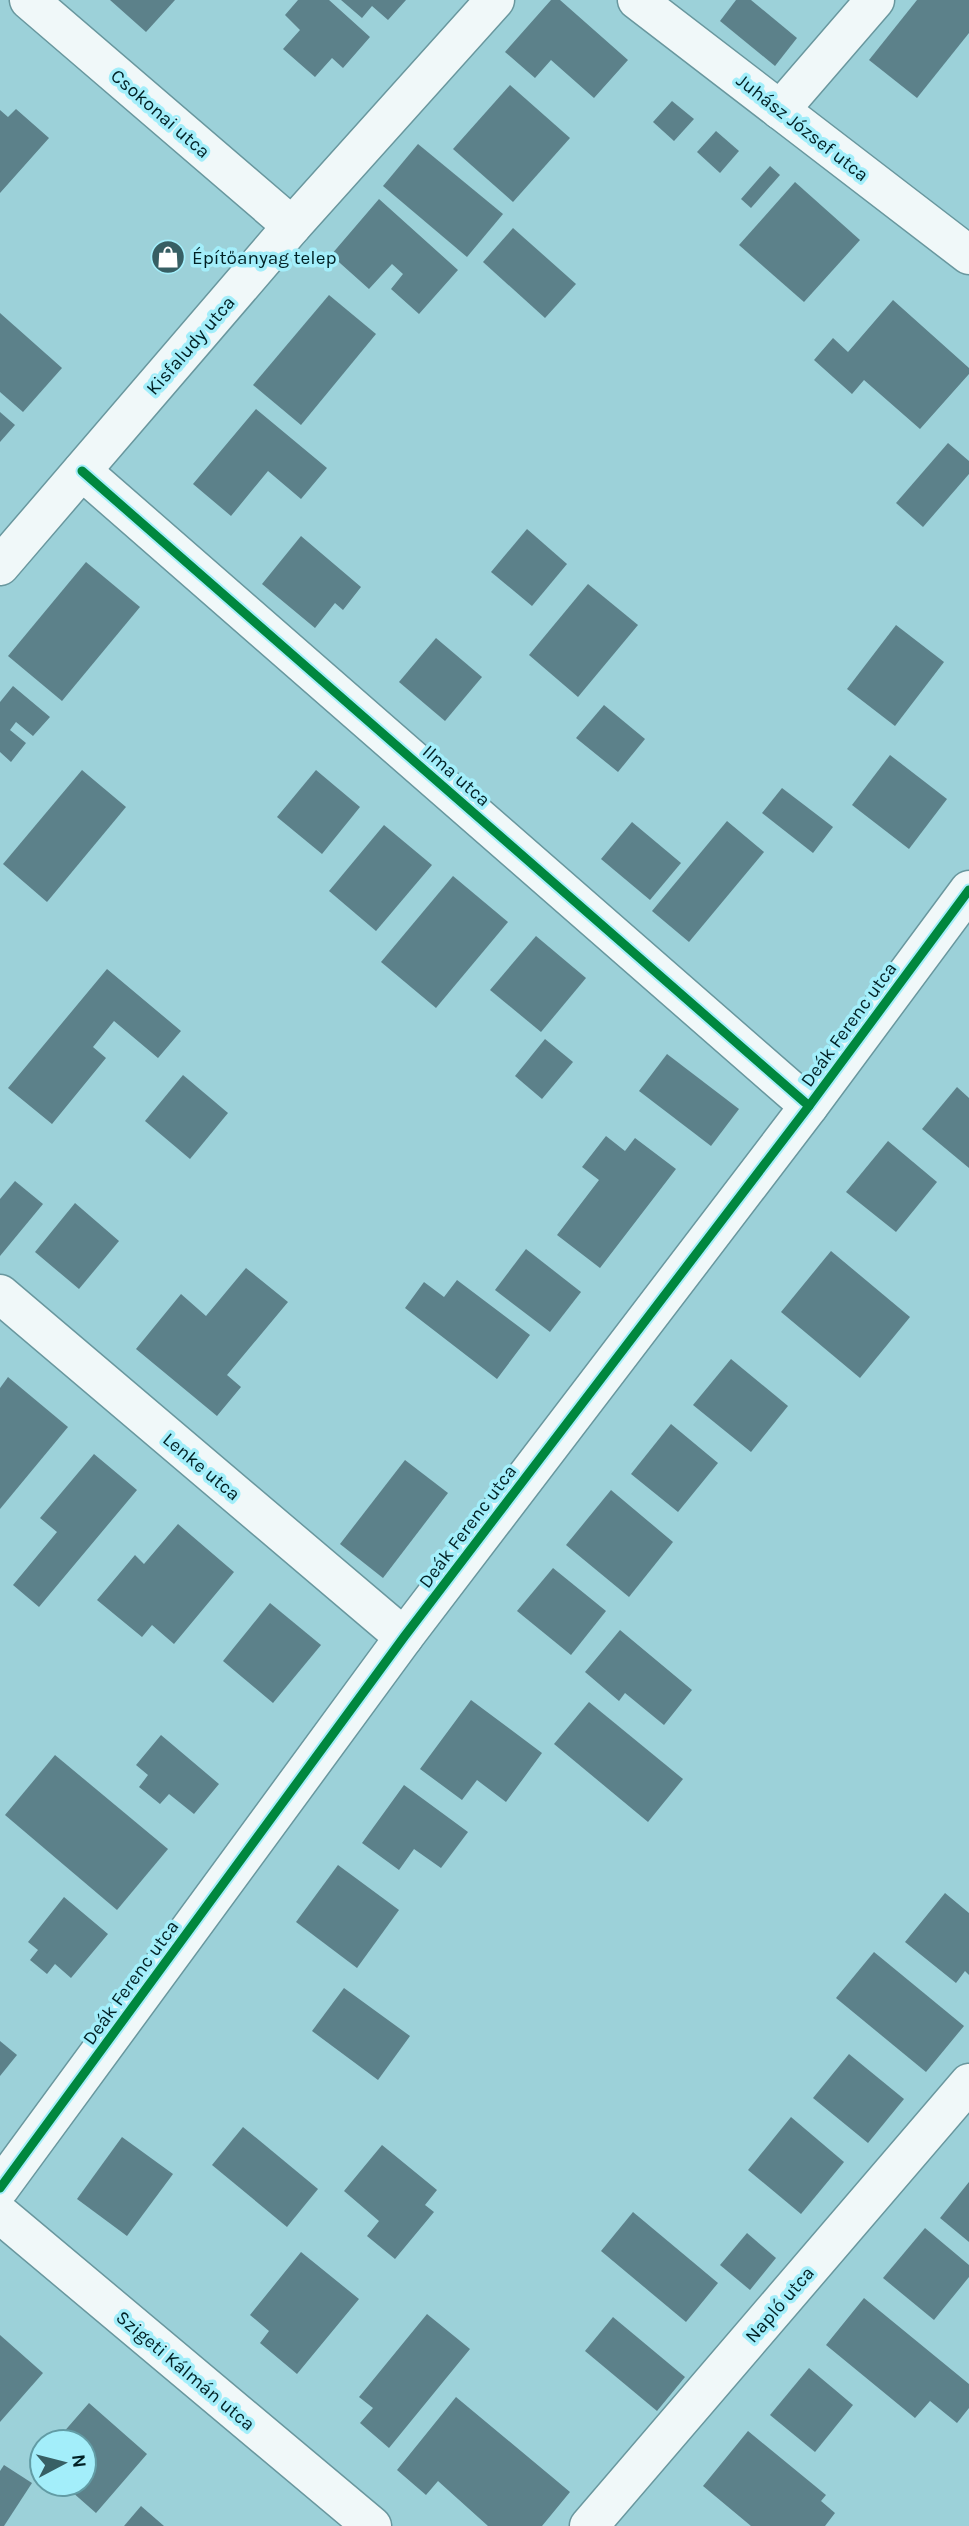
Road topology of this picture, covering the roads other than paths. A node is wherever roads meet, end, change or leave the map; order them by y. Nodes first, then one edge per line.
1 (29, 0) edge
2 (495, 0) edge
3 (637, 0) edge
4 (875, 0) edge
5 (780, 110) junction
6 (292, 226) junction
7 (969, 255) edge
8 (82, 471) junction
9 (0, 566) edge
10 (969, 890) edge
11 (809, 1106) junction
12 (0, 1294) edge
13 (404, 1637) junction
14 (969, 2083) edge
15 (0, 2188) edge
16 (0, 2214) edge
17 (372, 2526) edge
18 (589, 2526) edge

1 - 6 street, Csokonai utca
2 - 6 street, Kisfaludy utca
3 - 5 street, Juhász József utca
4 - 5 street
5 - 7 street, Juhász József utca
6 - 8 street, Kisfaludy utca
8 - 9 street, Kisfaludy utca
8 - 11 street, Ilma utca
10 - 11 street, Deák Ferenc utca
11 - 13 street, Deák Ferenc utca
12 - 13 street, Lenke utca
13 - 15 street, Deák Ferenc utca
14 - 18 street, Napló utca
16 - 17 street, Szigeti Kálmán utca

